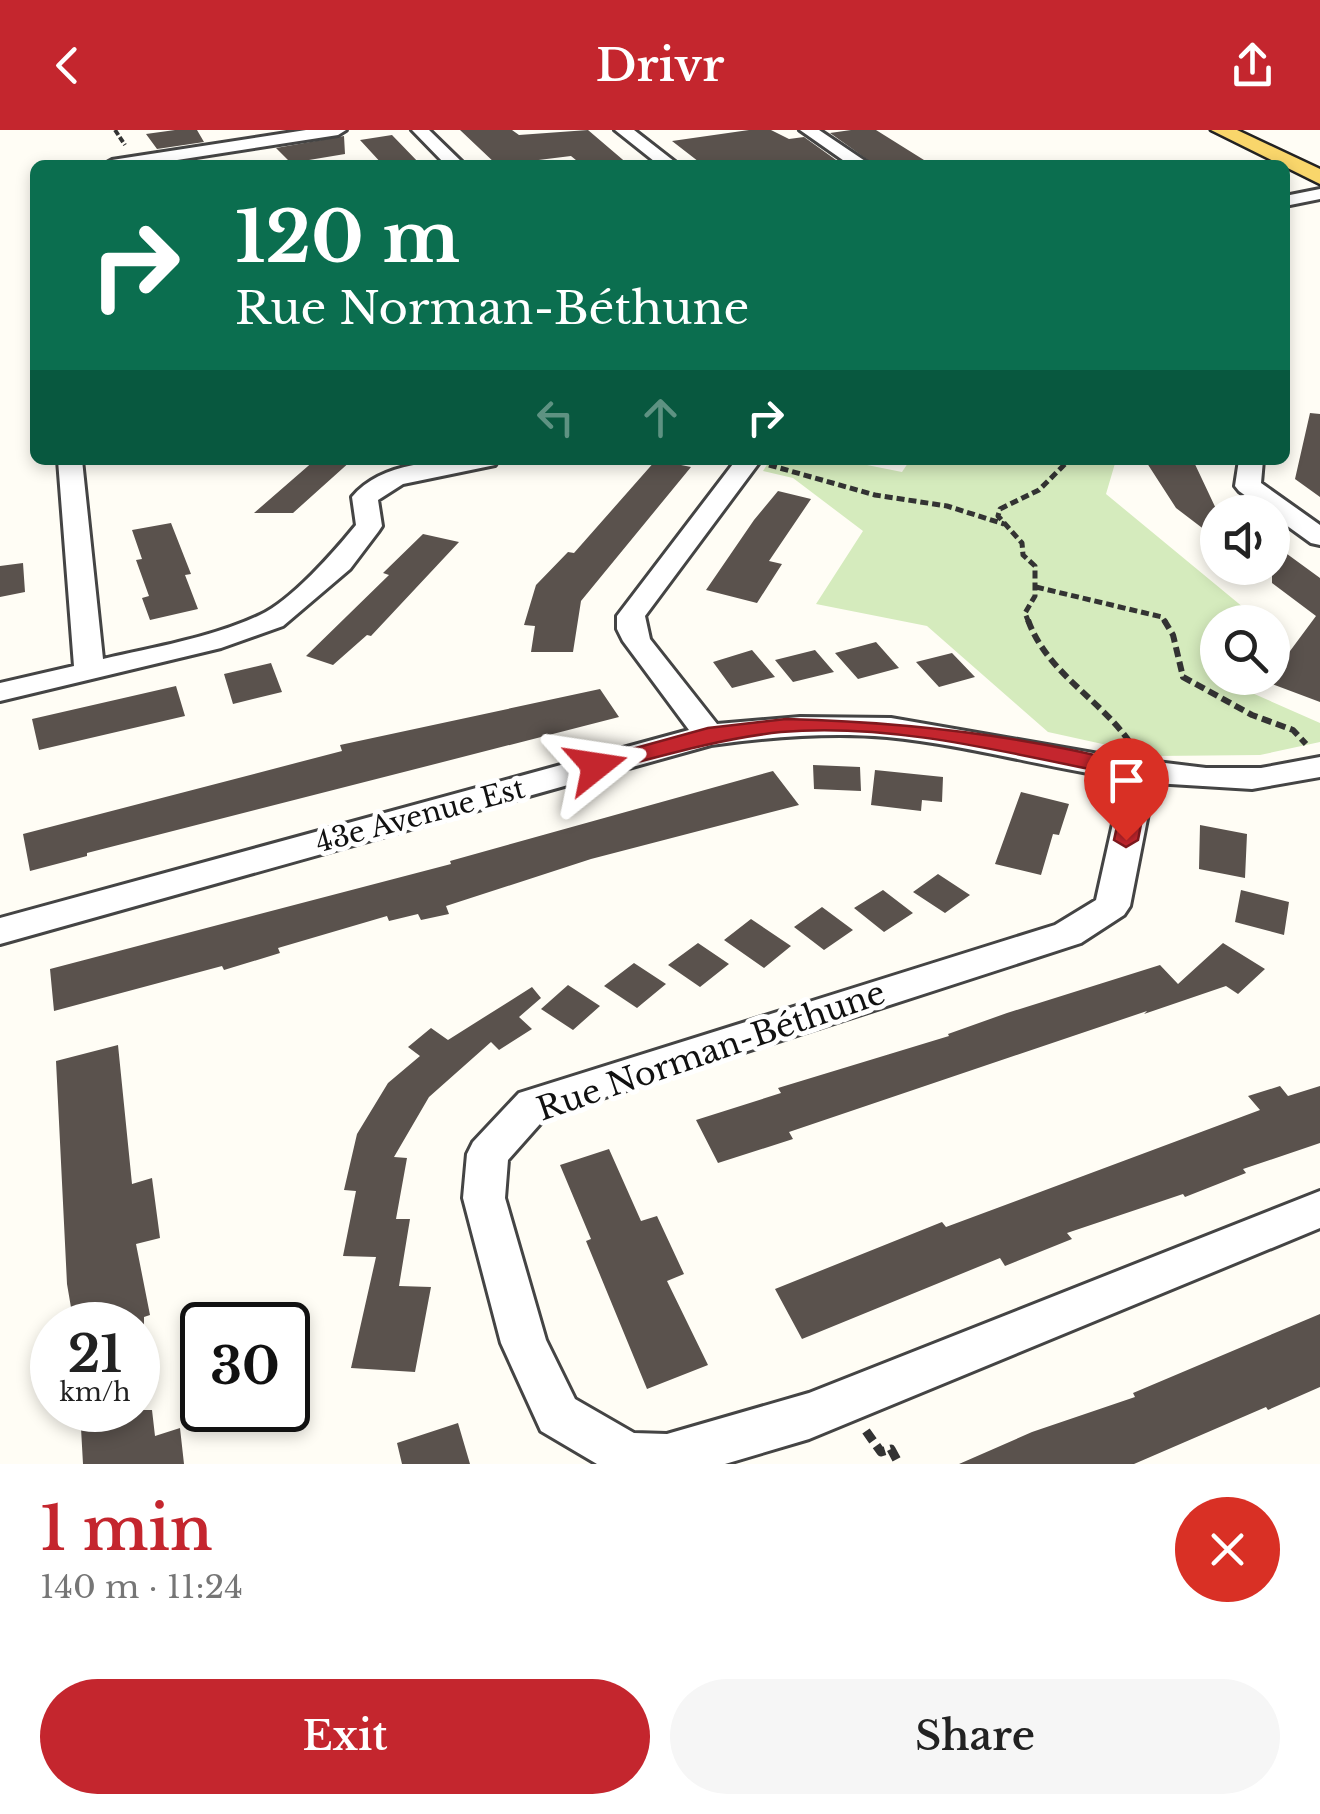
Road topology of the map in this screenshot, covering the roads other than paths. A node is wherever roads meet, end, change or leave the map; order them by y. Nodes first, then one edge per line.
1 (338, 130) edge
2 (420, 130) edge
3 (624, 130) edge
4 (808, 130) edge
5 (1221, 130) edge
6 (231, 146) junction
7 (143, 160) edge
8 (241, 160) edge
9 (451, 160) edge
10 (663, 160) edge
11 (854, 160) edge
12 (1284, 160) edge
13 (1290, 163) edge
14 (1320, 177) edge
15 (1320, 194) edge
16 (1290, 200) edge
17 (70, 465) edge
18 (461, 465) edge
19 (746, 465) edge
20 (1250, 465) edge
21 (1320, 538) edge
22 (89, 670) junction
23 (0, 692) edge
24 (708, 735) junction
25 (1313, 756) edge
26 (1140, 773) junction
27 (0, 931) edge
28 (1320, 1209) edge

1 - 6 street
2 - 9 street
3 - 10 street
4 - 11 street
5 - 12 main road
6 - 7 street
6 - 8 street
13 - 14 main road
15 - 16 street
17 - 22 street
18 - 22 street
19 - 24 street
20 - 21 street
22 - 23 street
24 - 26 street, 43e Avenue Est
24 - 27 street, 43e Avenue Est
25 - 26 street, 43e Avenue Est
26 - 28 street, Rue Norman-Béthune

